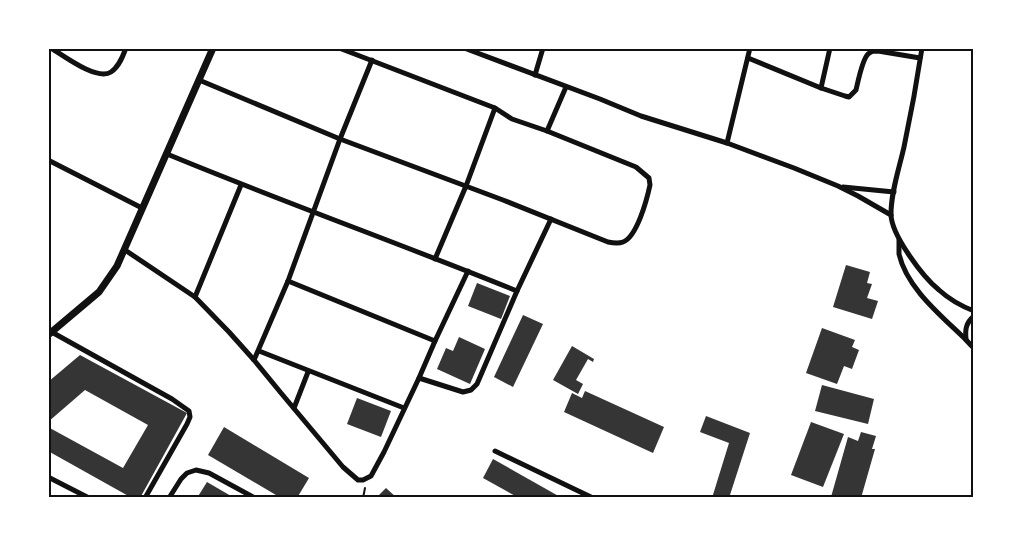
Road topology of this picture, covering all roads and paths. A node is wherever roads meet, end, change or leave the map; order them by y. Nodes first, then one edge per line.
1 (51, 48) edge
2 (126, 48) edge
3 (213, 48) edge
4 (339, 48) edge
5 (464, 48) edge
6 (543, 48) edge
7 (750, 48) edge
8 (830, 48) edge
9 (922, 48) edge
10 (748, 58) junction
11 (920, 58) junction
12 (372, 60) junction
13 (535, 75) junction
14 (199, 80) junction
15 (566, 87) junction
16 (821, 87) junction
17 (495, 108) junction
18 (547, 131) junction
19 (340, 139) junction
20 (727, 143) junction
21 (167, 154) junction
22 (48, 160) edge
23 (241, 185) junction
24 (466, 186) junction
25 (838, 186) junction
26 (894, 192) junction
27 (142, 208) junction
28 (312, 212) junction
29 (891, 215) junction
30 (551, 219) junction
31 (899, 240) junction
32 (125, 250) junction
33 (435, 259) junction
34 (468, 271) junction
35 (288, 282) junction
36 (517, 291) junction
37 (195, 297) junction
38 (974, 311) edge
39 (974, 316) edge
40 (49, 333) edge
41 (966, 339) junction
42 (435, 341) junction
43 (974, 348) edge
44 (259, 351) junction
45 (254, 360) junction
46 (308, 372) junction
47 (419, 378) junction
48 (294, 408) junction
49 (404, 408) junction
50 (495, 451) dead end
51 (48, 477) edge
52 (577, 491) junction
53 (248, 496) edge
54 (88, 498) edge
55 (145, 498) edge
56 (169, 498) edge
57 (255, 498) edge
58 (573, 498) edge
59 (592, 498) edge

1 - 2 street
3 - 14 street
4 - 12 street
5 - 13 street
6 - 13 street
7 - 10 street
8 - 16 street
9 - 11 street
10 - 16 street
10 - 20 street
11 - 16 street
11 - 26 street
12 - 17 street
12 - 19 street
13 - 15 street
14 - 19 street
14 - 21 street
15 - 18 street
15 - 20 street
17 - 18 street
17 - 24 street
18 - 30 street
19 - 24 street
19 - 28 street
20 - 25 street
21 - 23 street
21 - 27 street
22 - 27 street
23 - 28 street
23 - 37 street
24 - 30 street
24 - 33 street
25 - 26 street
25 - 29 street
26 - 29 street
27 - 32 street
28 - 33 street
28 - 35 street
29 - 31 street
30 - 36 street
31 - 38 street
31 - 41 street
32 - 37 street
32 - 40 street
33 - 34 street
34 - 36 street
34 - 42 street
35 - 42 street
35 - 44 street
36 - 47 street
37 - 45 street
39 - 41 street
40 - 55 street
41 - 43 street
42 - 47 street
44 - 45 street
44 - 46 street
45 - 48 street
46 - 48 street
46 - 49 street
47 - 49 street
48 - 49 street
50 - 52 street
51 - 54 street
52 - 58 street
52 - 59 street
53 - 56 street
53 - 57 street

